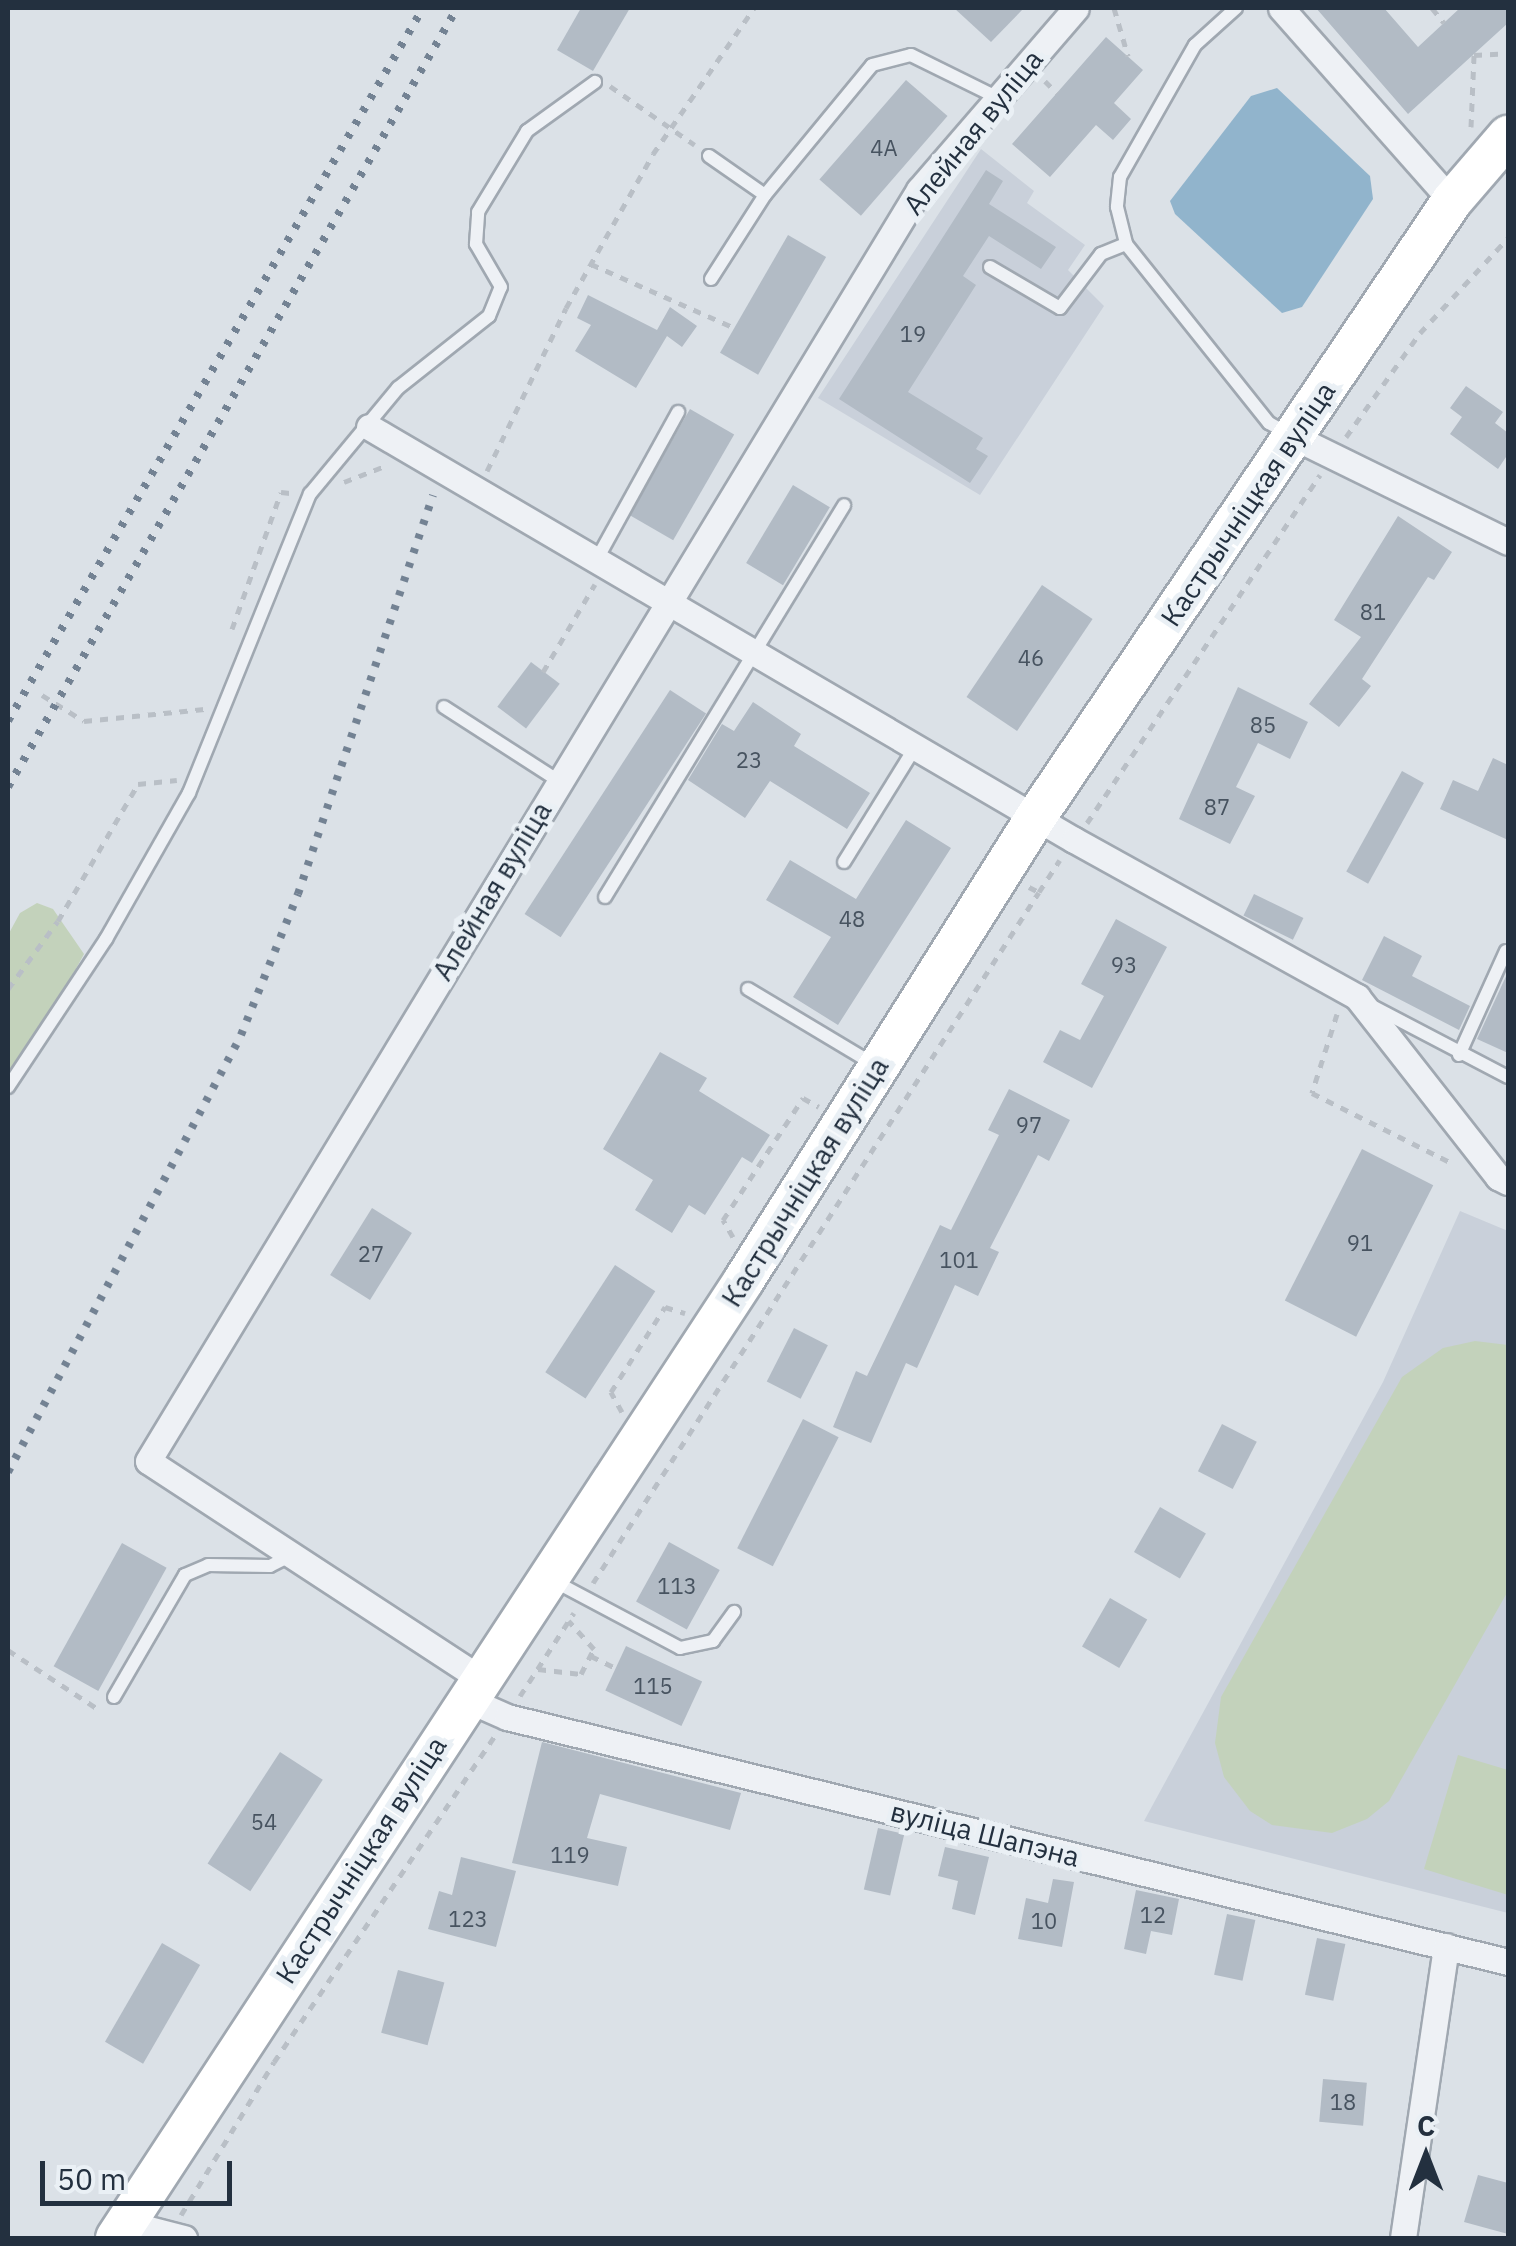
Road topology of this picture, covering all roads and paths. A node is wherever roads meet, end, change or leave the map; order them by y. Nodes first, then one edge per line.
1 (754, 8) edge
2 (1076, 8) edge
3 (1114, 8) edge
4 (1236, 8) edge
5 (1280, 8) edge
6 (1432, 8) edge
7 (1444, 23) dead end
8 (1508, 53) edge
9 (1128, 56) dead end
10 (595, 82) joint
11 (998, 98) junction
12 (672, 127) junction
13 (1489, 138) edge
14 (709, 156) joint
15 (764, 194) junction
16 (1452, 202) junction
17 (1508, 238) edge
18 (1126, 244) junction
19 (591, 264) junction
20 (990, 267) dead end
21 (711, 278) dead end
22 (735, 328) dead end
23 (678, 412) dead end
24 (369, 427) junction
25 (1294, 437) junction
26 (1333, 455) junction
27 (398, 462) dead end
28 (478, 492) junction
29 (310, 494) junction
30 (844, 504) dead end
31 (1508, 542) edge
32 (594, 570) junction
33 (610, 593) dead end
34 (670, 600) junction
35 (230, 636) dead end
36 (753, 649) junction
37 (543, 672) dead end
38 (210, 691) dead end
39 (42, 695) dead end
40 (444, 708) dead end
41 (204, 709) junction
42 (197, 726) dead end
43 (916, 746) junction
44 (183, 762) dead end
45 (559, 781) junction
46 (1036, 817) junction
47 (1067, 850) junction
48 (844, 862) dead end
49 (1076, 870) dead end
50 (1039, 892) dead end
51 (605, 897) dead end
52 (1506, 951) dead end
53 (8, 989) edge
54 (748, 989) dead end
55 (1357, 998) junction
56 (1333, 1008) dead end
57 (1459, 1054) junction
58 (878, 1067) junction
59 (1508, 1077) edge
60 (8, 1087) edge
61 (1503, 1179) edge
62 (295, 1554) junction
63 (546, 1576) junction
64 (584, 1597) junction
65 (734, 1612) dead end
66 (569, 1621) junction
67 (8, 1650) edge
68 (590, 1656) junction
69 (616, 1668) dead end
70 (538, 1669) junction
71 (472, 1687) junction
72 (114, 1697) joint
73 (507, 1718) junction
74 (1446, 1946) junction
75 (1508, 1962) edge
76 (121, 2231) edge
77 (176, 2237) edge
78 (1403, 2238) edge

1 - 12 path
2 - 11 street, Алейная вуліца
3 - 9 path
4 - 18 lane
5 - 16 street
6 - 7 path
8 - 13 path
10 - 12 path
10 - 24 lane
11 - 15 lane
11 - 34 street, Алейная вуліца
12 - 14 path
12 - 19 path
13 - 16 main road, Кастрычніцкая вуліца
14 - 15 lane
15 - 21 lane
16 - 25 main road, Кастрычніцкая вуліца
17 - 26 path
18 - 20 lane
18 - 25 lane
19 - 22 path
19 - 28 path
23 - 32 lane
24 - 28 street
24 - 29 lane
25 - 26 street
25 - 46 main road, Кастрычніцкая вуліца
26 - 31 street
26 - 47 path
27 - 29 path
28 - 32 street
29 - 35 path
29 - 60 lane
30 - 36 lane
32 - 33 path
32 - 34 street
32 - 37 path
34 - 36 street
34 - 45 street, Алейная вуліца
36 - 43 street
36 - 51 lane
38 - 41 path
39 - 41 path
40 - 45 lane
41 - 42 path
43 - 46 street
43 - 48 lane
44 - 53 path
45 - 62 street, Алейная вуліца
46 - 47 street
46 - 58 main road, Кастрычніцкая вуліца
47 - 49 path
47 - 55 street
50 - 64 path
52 - 57 lane
54 - 58 lane
55 - 57 lane
55 - 61 street
56 - 61 path
57 - 59 lane
58 - 63 main road, Кастрычніцкая вуліца
62 - 71 street, Алейная вуліца
62 - 72 lane
63 - 64 lane
63 - 71 main road, Кастрычніцкая вуліца
64 - 65 lane
64 - 66 path
66 - 68 path
66 - 70 path
67 - 72 path
68 - 69 path
68 - 70 path
70 - 73 path
71 - 73 street, вуліца Шапэна
71 - 76 main road, Кастрычніцкая вуліца
73 - 74 street, вуліца Шапэна
73 - 77 path
74 - 75 street, вуліца Шапэна
74 - 78 street
76 - 77 street

